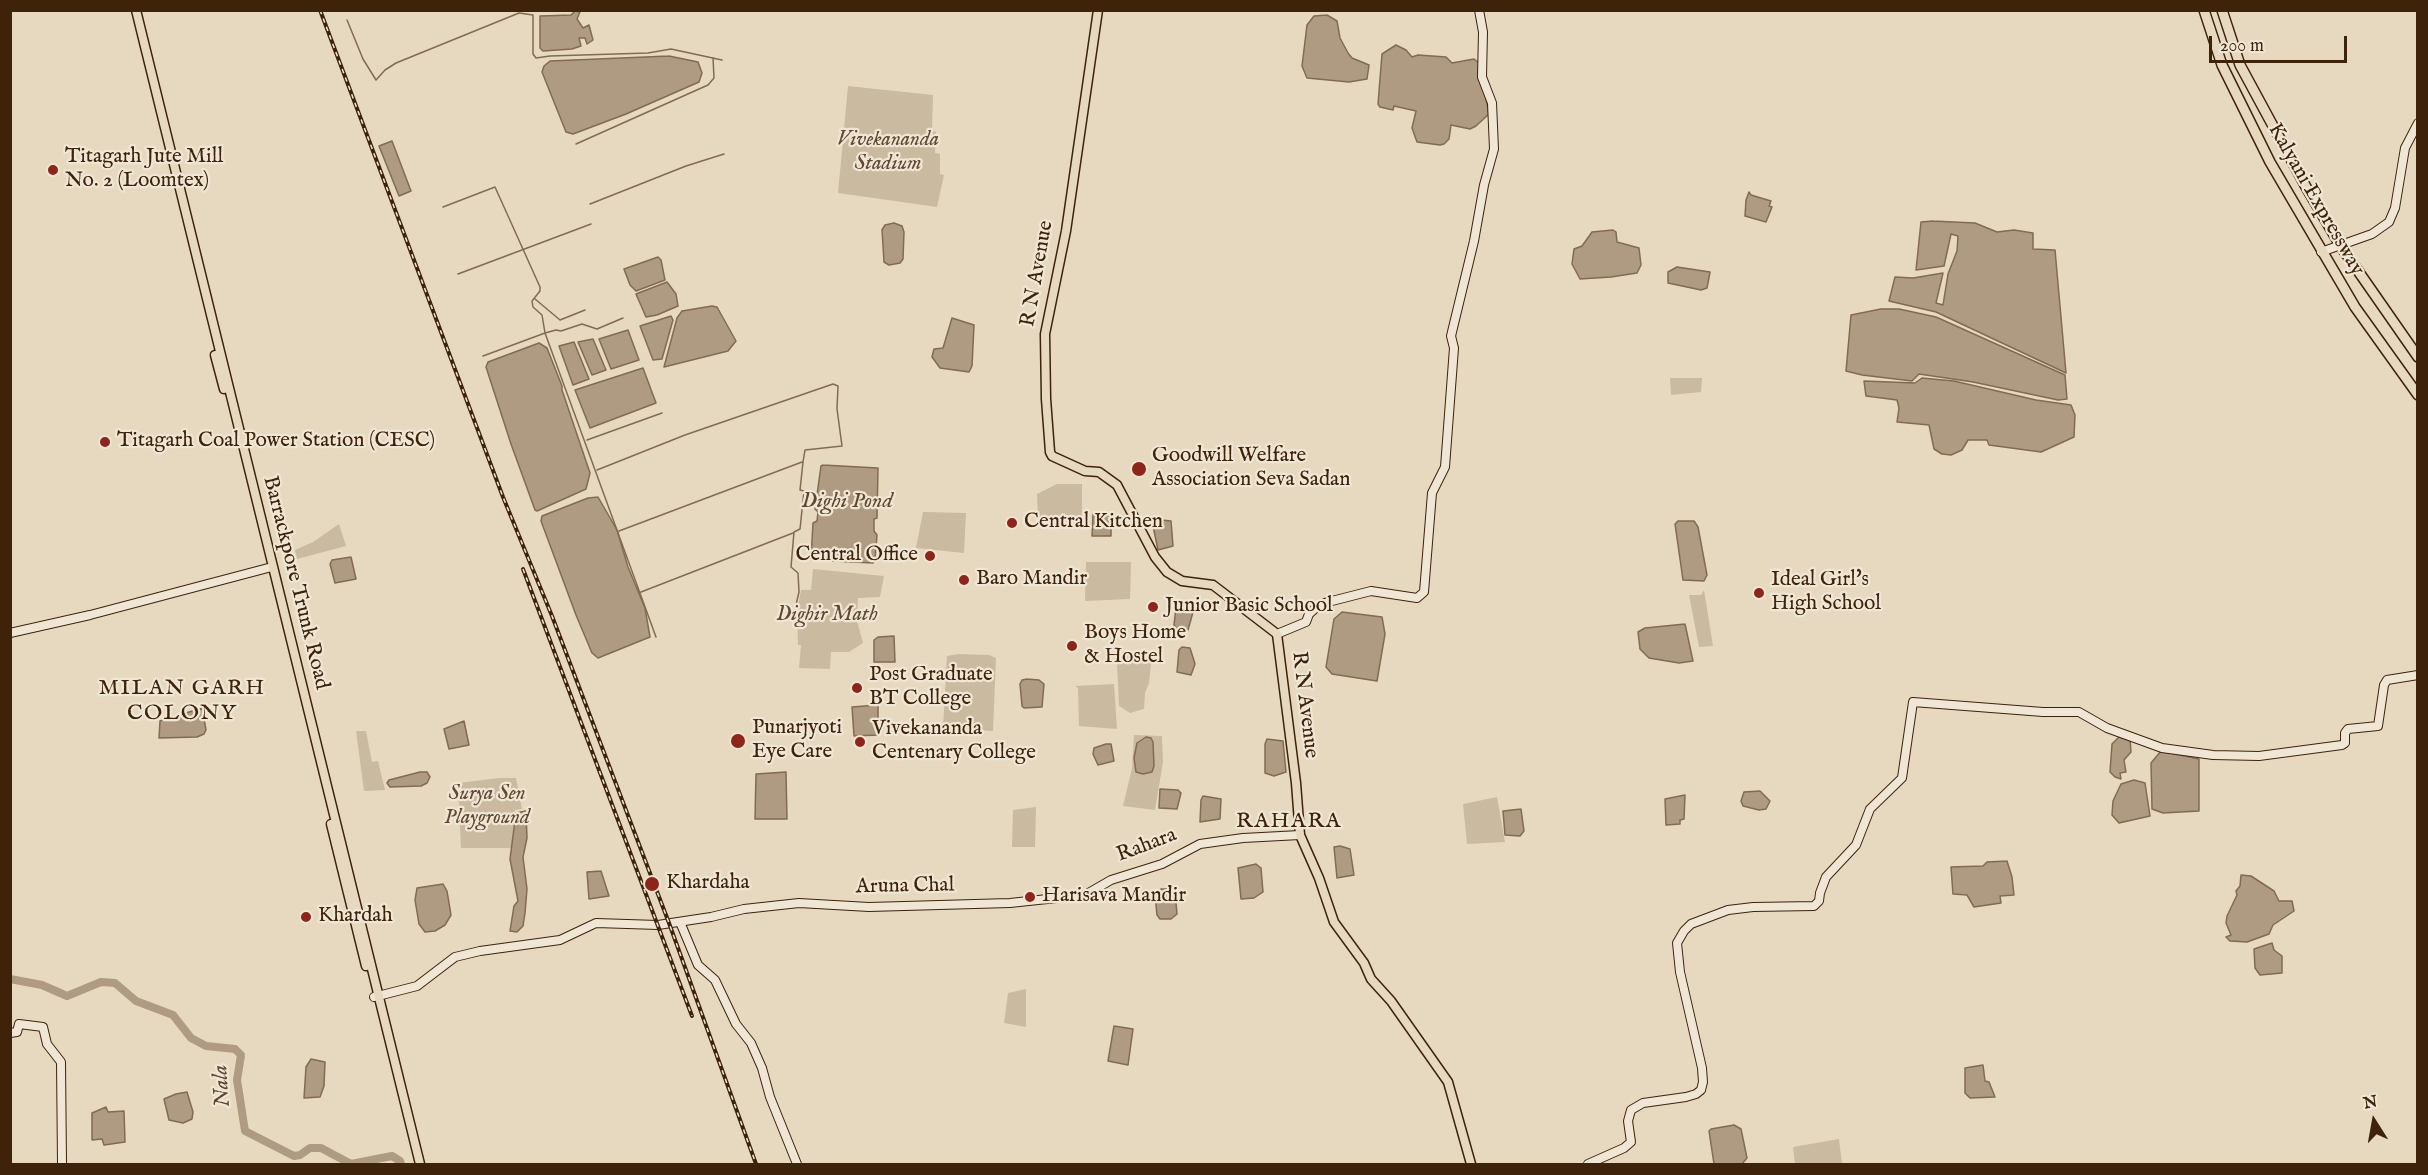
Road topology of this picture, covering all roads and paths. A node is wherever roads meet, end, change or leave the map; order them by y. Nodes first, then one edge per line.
1 (134, 10) edge
2 (1098, 10) edge
3 (1479, 10) edge
4 (2204, 10) edge
5 (2223, 10) edge
6 (2418, 123) edge
7 (2340, 245) junction
8 (2321, 252) junction
9 (2418, 357) edge
10 (2418, 395) edge
11 (268, 568) junction
12 (10, 633) edge
13 (1277, 634) junction
14 (2418, 675) edge
15 (1300, 835) junction
16 (1010, 903) joint
17 (680, 922) junction
18 (376, 997) junction
19 (10, 1033) edge
20 (62, 1164) edge
21 (415, 1164) edge
22 (420, 1164) edge
23 (797, 1164) edge
24 (1471, 1164) edge
25 (1588, 1164) edge

1 - 11 main road, Barrackpore Trunk Road
1 - 18 main road, Barrackpore Trunk Road
2 - 13 main road, R N Avenue
3 - 13 street
4 - 8 highway, Kalyani Expressway
5 - 7 highway, Kalyani Expressway
6 - 7 street
7 - 8 street
7 - 9 highway, Kalyani Expressway
8 - 10 highway, Kalyani Expressway
11 - 12 street
11 - 18 main road, Barrackpore Trunk Road
13 - 15 main road, R N Avenue
14 - 25 street
15 - 16 street, Rahara
15 - 24 main road, R N Avenue
16 - 17 street, Aruna Chal
17 - 18 street, Aruna Chal
17 - 23 street
18 - 21 main road, Barrackpore Trunk Road
18 - 22 main road, Barrackpore Trunk Road
19 - 20 street

